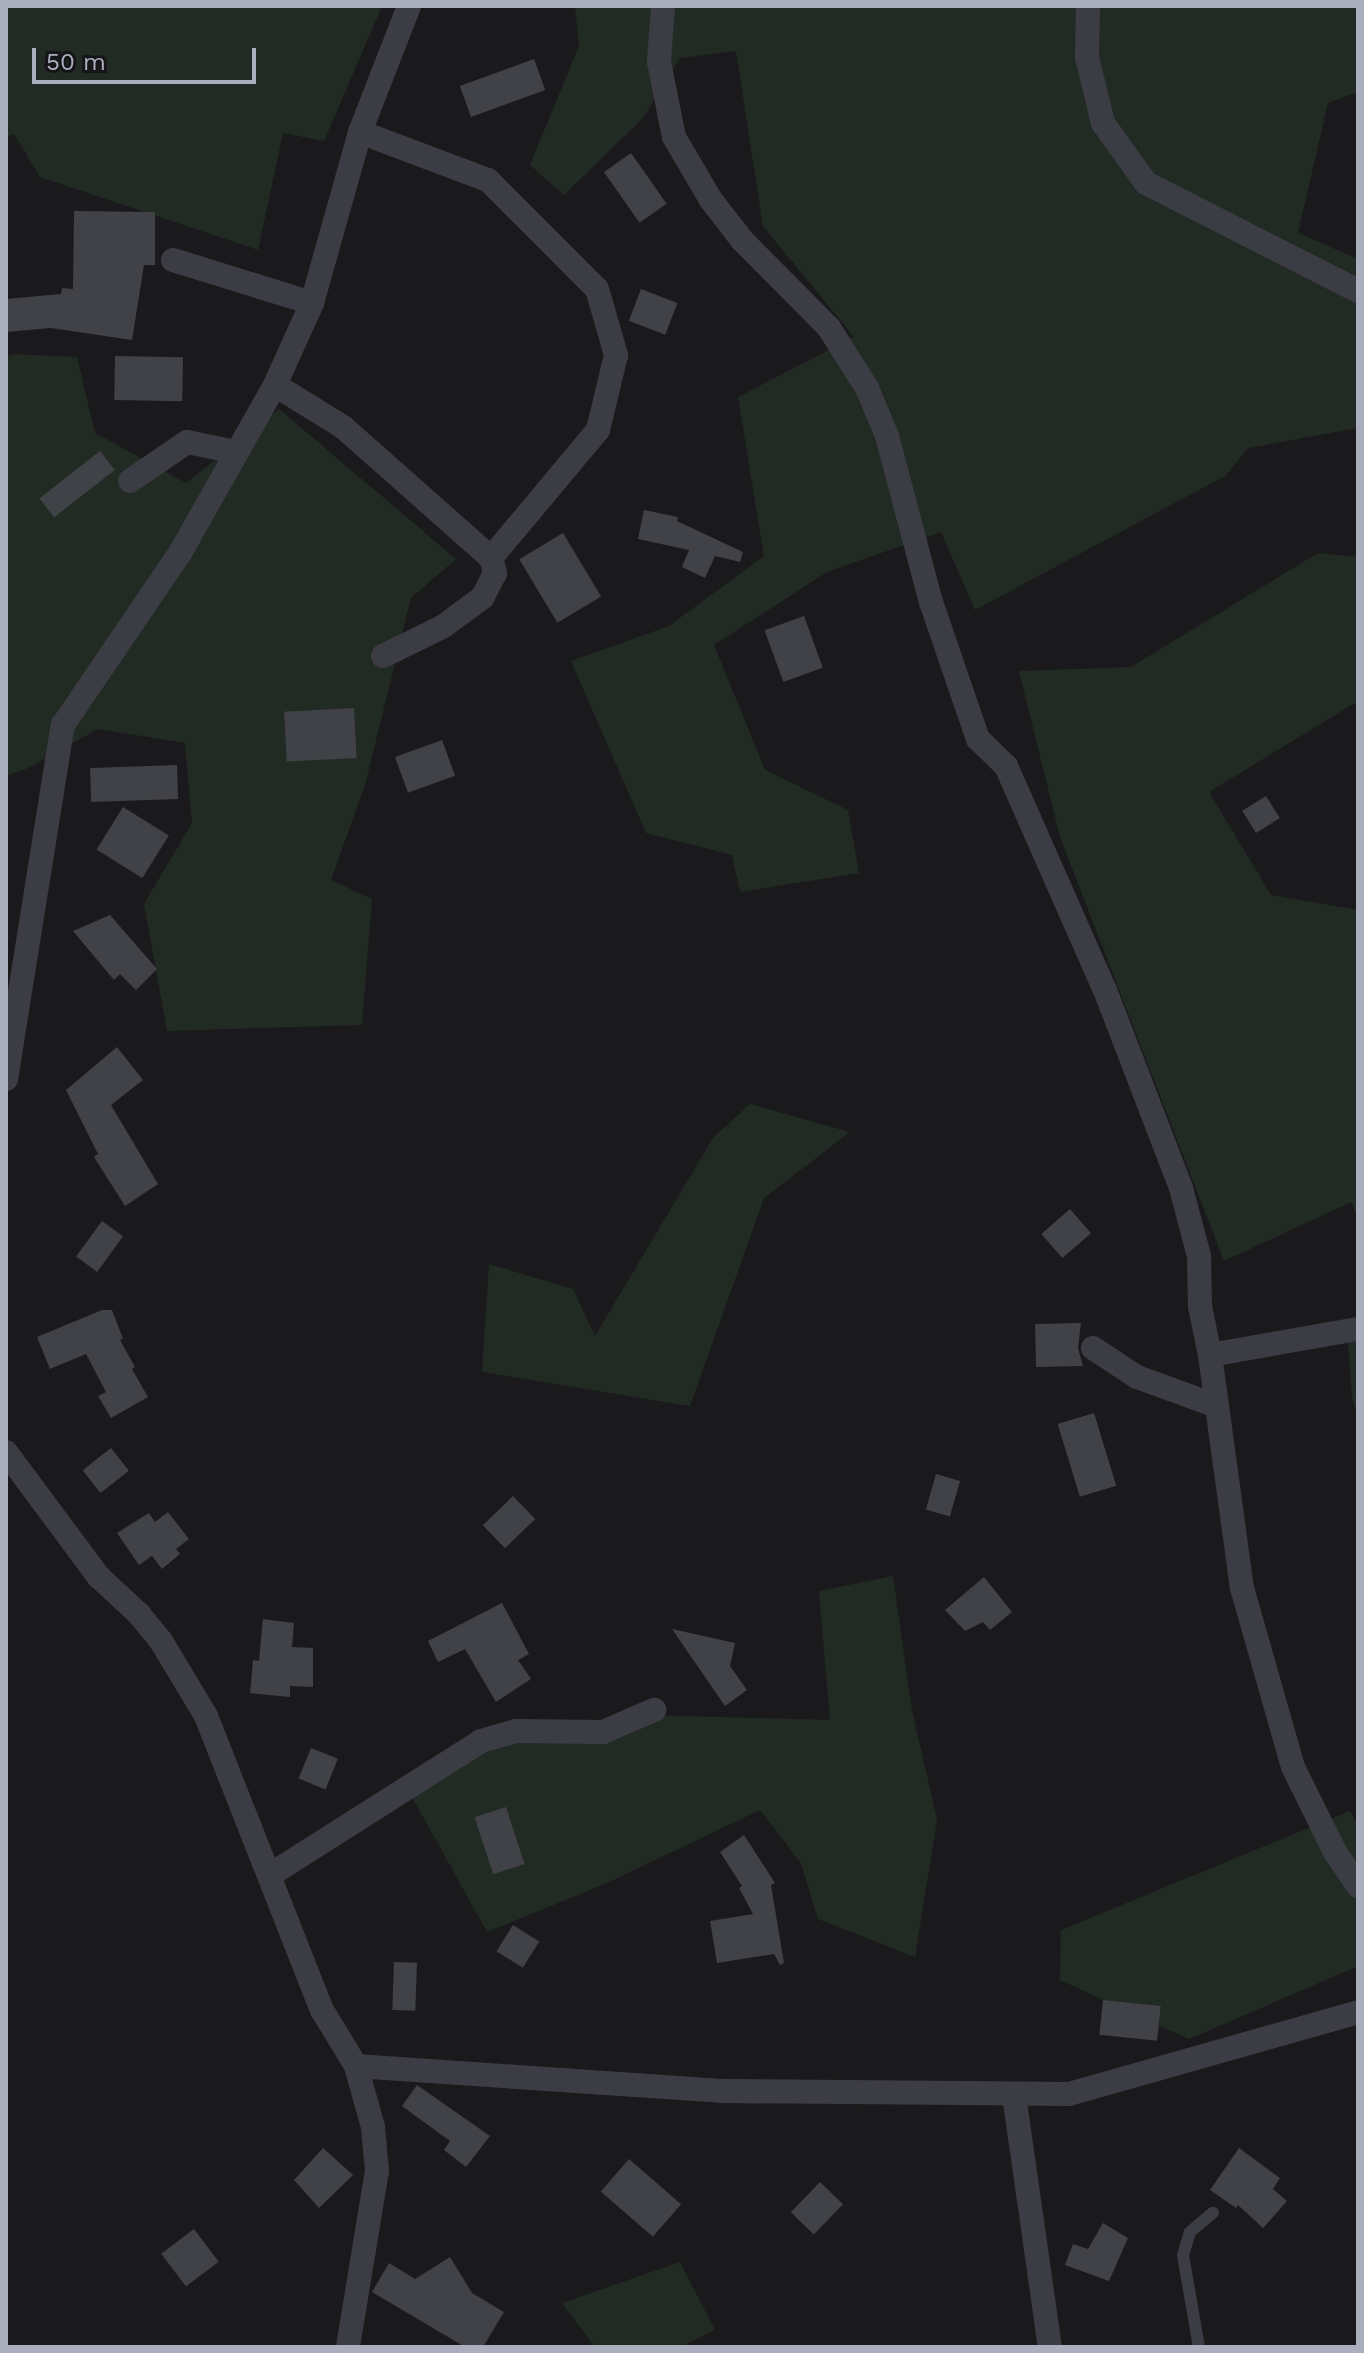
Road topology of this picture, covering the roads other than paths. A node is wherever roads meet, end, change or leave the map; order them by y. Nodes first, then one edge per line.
1 (409, 6) edge
2 (663, 6) edge
3 (1088, 6) edge
4 (360, 132) junction
5 (173, 260) dead end
6 (1358, 291) edge
7 (312, 303) junction
8 (275, 385) junction
9 (236, 452) junction
10 (130, 481) dead end
11 (491, 558) junction
12 (383, 656) dead end
13 (6, 1079) edge
14 (1358, 1329) edge
15 (1093, 1348) dead end
16 (1210, 1355) junction
17 (1217, 1406) junction
18 (6, 1452) edge
19 (654, 1710) dead end
20 (270, 1875) junction
21 (1358, 1886) edge
22 (1358, 2012) edge
23 (356, 2066) junction
24 (1014, 2095) junction
25 (1213, 2213) dead end
26 (348, 2347) edge
27 (1050, 2347) edge
28 (1199, 2347) edge

1 - 4 street
2 - 16 street
3 - 6 street
4 - 7 street
4 - 11 street
5 - 7 street
7 - 8 street
8 - 9 street
8 - 11 street
9 - 10 street
9 - 13 street
11 - 12 street
14 - 16 street
15 - 17 street
16 - 17 street
17 - 21 street
18 - 20 street
19 - 20 street
20 - 23 street
22 - 24 street
23 - 24 street
23 - 26 street
24 - 27 street
25 - 28 lane

